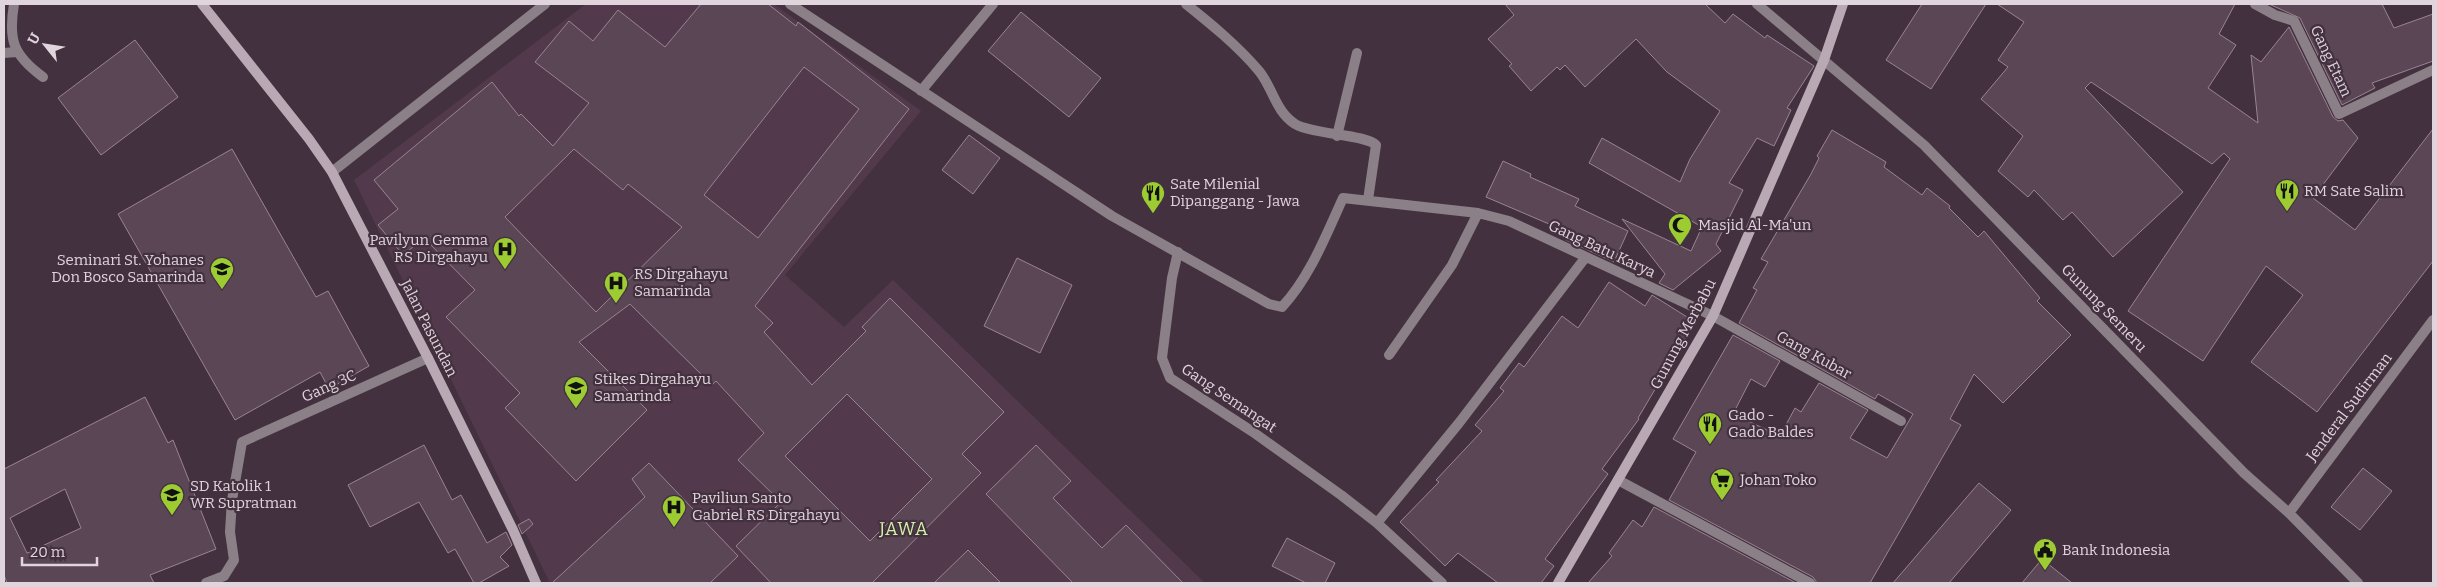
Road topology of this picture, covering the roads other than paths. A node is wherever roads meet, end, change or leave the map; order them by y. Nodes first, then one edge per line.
1 (14, 4) edge
2 (202, 4) edge
3 (545, 4) edge
4 (790, 4) edge
5 (993, 4) edge
6 (1186, 4) edge
7 (1757, 4) edge
8 (1843, 4) edge
9 (2255, 4) edge
10 (16, 52) junction
11 (4, 53) edge
12 (1357, 53) dead end
13 (1824, 60) junction
14 (2433, 70) edge
15 (43, 77) dead end
16 (921, 91) junction
17 (1337, 136) junction
18 (332, 172) junction
19 (1368, 200) junction
20 (1478, 213) junction
21 (1178, 252) junction
22 (1585, 258) junction
23 (1713, 316) junction
24 (2433, 320) edge
25 (1390, 355) dead end
26 (428, 358) junction
27 (1901, 421) dead end
28 (1618, 480) junction
29 (2289, 513) junction
30 (1378, 523) junction
31 (206, 583) edge
32 (536, 583) edge
33 (1442, 583) edge
34 (1558, 583) edge
35 (1810, 583) edge
36 (2358, 583) edge

1 - 10 street
2 - 18 street, Jalan Pasundan
3 - 18 street
4 - 16 street
5 - 16 street
6 - 17 street
7 - 13 street, Gunung Semeru
8 - 13 street, Gunung Merbabu
9 - 14 street, Gang Etam
10 - 11 street
10 - 15 street
12 - 17 street
13 - 23 street, Gunung Merbabu
13 - 29 street, Gunung Semeru
16 - 21 street
17 - 19 street
18 - 26 street, Jalan Pasundan
19 - 20 street, Gang Batu Karya
19 - 21 street, Gang Batu Karya
20 - 22 street, Gang Batu Karya
20 - 25 street
21 - 30 street, Gang Semangat
22 - 23 street, Gang Batu Karya
22 - 30 street
23 - 27 street, Gang Kubar
23 - 28 street, Gunung Merbabu
24 - 29 street, Jenderal Sudirman
26 - 31 street, Gang 3C
26 - 32 street, Jalan Pasundan
28 - 34 street, Gunung Merbabu
28 - 35 street
29 - 36 street, Gunung Semeru
30 - 33 street, Gang Semangat

